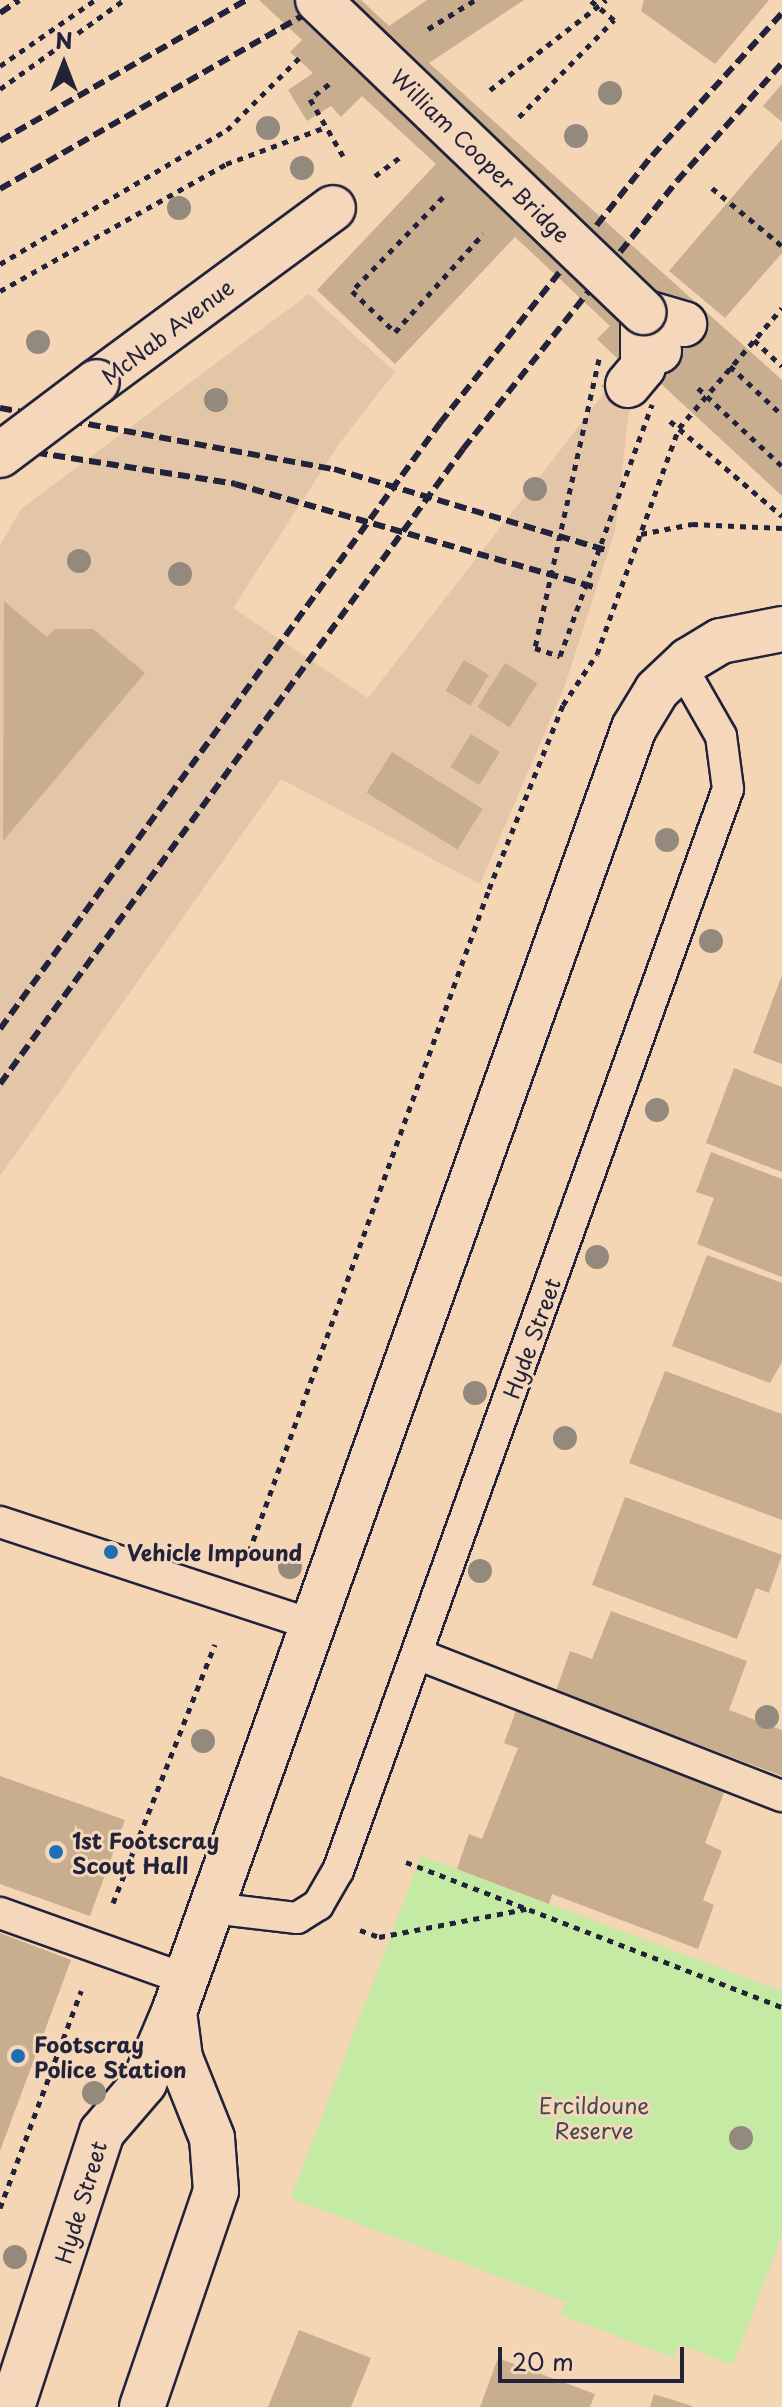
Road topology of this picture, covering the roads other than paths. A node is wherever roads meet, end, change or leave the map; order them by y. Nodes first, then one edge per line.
1 (318, 0) edge
2 (333, 208) dead end
3 (626, 382) road end
4 (0, 455) edge
5 (766, 631) edge
6 (681, 666) junction
7 (0, 1522) edge
8 (314, 1625) junction
9 (417, 1654) junction
10 (782, 1796) edge
11 (212, 1908) junction
12 (0, 1913) edge
13 (180, 1996) junction
14 (12, 2407) edge
15 (142, 2407) edge

1 - 3 street, William Cooper Bridge, bridge
2 - 4 street, McNab Avenue, bridge
5 - 6 street, Hyde Street
6 - 8 street, Hyde Street
6 - 9 lane, Hyde Street
7 - 8 lane
8 - 11 street, Hyde Street
9 - 10 lane
9 - 11 lane, Hyde Street
11 - 13 street, Hyde Street
12 - 13 lane
13 - 14 street, Hyde Street
13 - 15 street, Hyde Street

